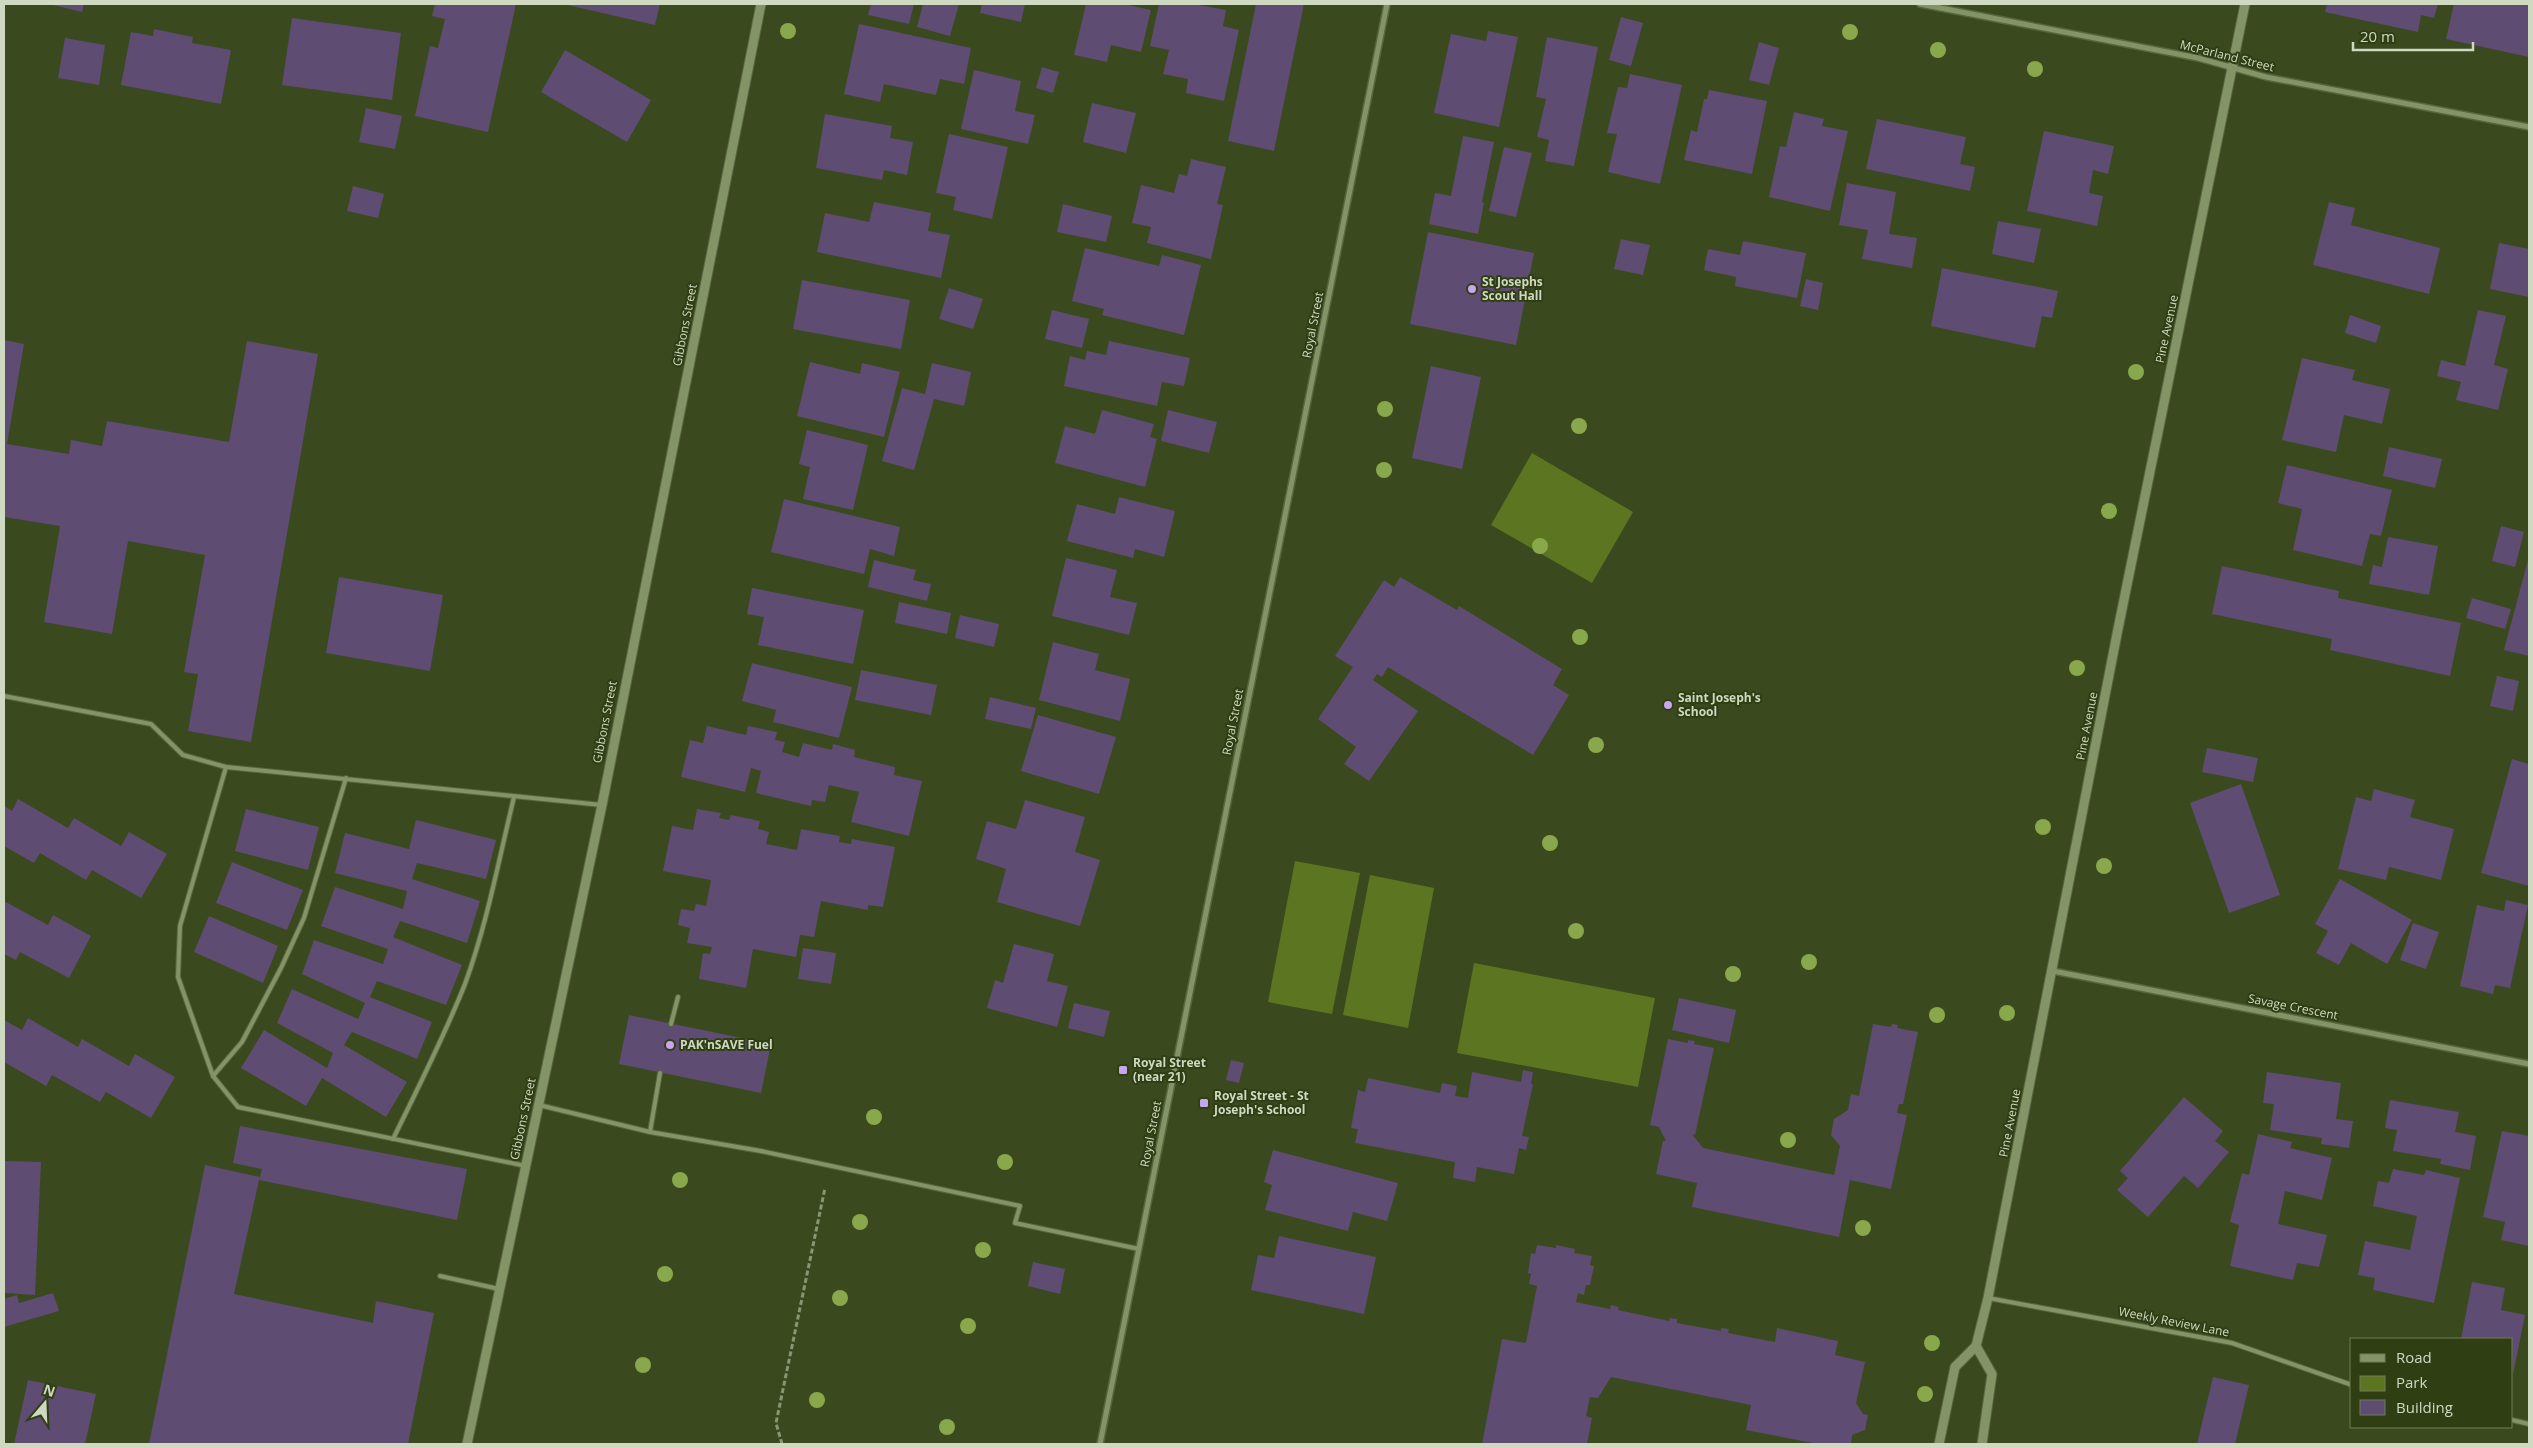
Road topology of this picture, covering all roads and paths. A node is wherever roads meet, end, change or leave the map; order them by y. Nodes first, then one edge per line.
1 (761, 4) edge
2 (1387, 4) edge
3 (1920, 4) edge
4 (2246, 4) edge
5 (2233, 67) junction
6 (2529, 127) edge
7 (4, 696) edge
8 (226, 767) junction
9 (346, 778) junction
10 (514, 797) junction
11 (602, 805) junction
12 (2053, 971) junction
13 (678, 997) dead end
14 (671, 1024) dead end
15 (2529, 1064) edge
16 (660, 1072) dead end
17 (213, 1076) junction
18 (539, 1105) junction
19 (650, 1132) junction
20 (393, 1139) junction
21 (526, 1166) junction
22 (829, 1166) junction
23 (1139, 1249) junction
24 (440, 1276) dead end
25 (500, 1290) junction
26 (1988, 1298) junction
27 (1976, 1346) junction
28 (2350, 1384) edge
29 (2513, 1420) edge
30 (2529, 1424) edge
31 (467, 1444) edge
32 (782, 1444) edge
33 (1100, 1444) edge
34 (1939, 1444) edge
35 (1982, 1444) edge

1 - 11 street, Gibbons Street
2 - 23 street, Royal Street
3 - 5 street, McParland Street
4 - 5 street, Pine Avenue
5 - 6 street, McParland Street
5 - 12 street, Pine Avenue
7 - 8 lane
8 - 9 lane
8 - 17 lane
9 - 10 lane
9 - 17 lane
10 - 11 lane
10 - 20 lane
11 - 18 street, Gibbons Street
12 - 15 street, Savage Crescent
12 - 26 street, Pine Avenue
13 - 14 lane
16 - 19 lane
17 - 20 lane
18 - 19 lane
18 - 21 street, Gibbons Street
19 - 22 lane
20 - 21 lane
21 - 25 street, Gibbons Street
22 - 23 lane
22 - 32 path
23 - 33 street, Royal Street
24 - 25 lane
25 - 31 street, Gibbons Street
26 - 27 street, Pine Avenue
26 - 28 lane, Weekly Review Lane
27 - 34 street
27 - 35 street
29 - 30 lane

